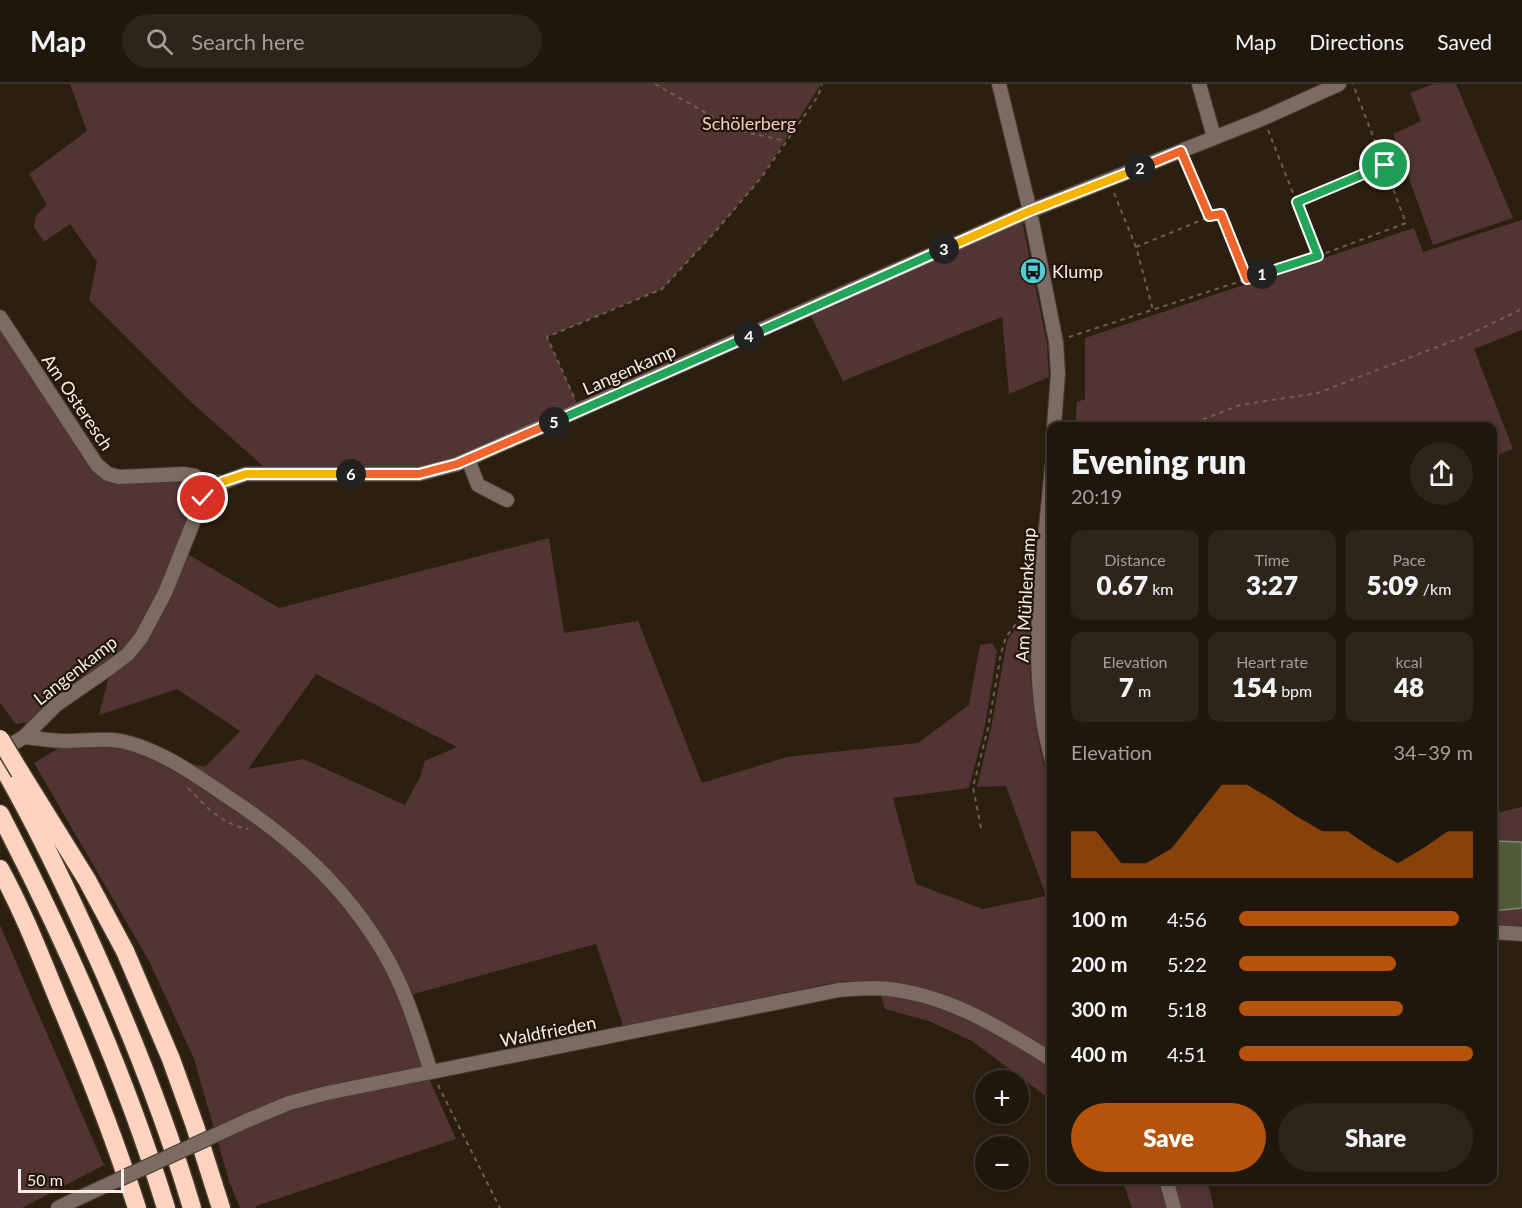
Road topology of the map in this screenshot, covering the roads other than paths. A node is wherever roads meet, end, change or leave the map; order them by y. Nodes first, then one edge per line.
1 (999, 84) edge
2 (1199, 84) edge
3 (1340, 84) edge
4 (1214, 137) junction
5 (1030, 211) junction
6 (0, 317) edge
7 (1054, 422) edge
8 (468, 459) junction
9 (211, 489) junction
10 (507, 500) dead end
11 (1047, 520) edge
12 (24, 737) junction
13 (0, 739) edge
14 (1047, 740) edge
15 (0, 751) edge
16 (10, 770) edge
17 (0, 814) edge
18 (0, 870) edge
19 (1497, 932) edge
20 (1522, 934) edge
21 (1047, 1057) edge
22 (432, 1072) junction
23 (118, 1148) junction
24 (1167, 1184) edge
25 (64, 1205) edge
26 (126, 1208) edge
27 (137, 1208) edge
28 (166, 1208) edge
29 (192, 1208) edge
30 (220, 1208) edge
31 (1174, 1208) edge

1 - 5 street
2 - 4 street
3 - 4 street, Langenkamp
4 - 5 street, Langenkamp
5 - 7 street
5 - 8 street, Langenkamp
6 - 9 street, Am Osteresch
8 - 9 street, Langenkamp
8 - 10 street
9 - 12 street, Langenkamp
11 - 14 street, Am Mühlenkamp
12 - 15 street, Langenkamp
12 - 22 street
13 - 16 highway, bridge
16 - 29 highway
16 - 30 highway
17 - 28 highway
18 - 23 highway
19 - 20 street
21 - 22 street, Waldfrieden
22 - 25 street, Waldfrieden, bridge
23 - 26 highway
23 - 27 highway
24 - 31 street

